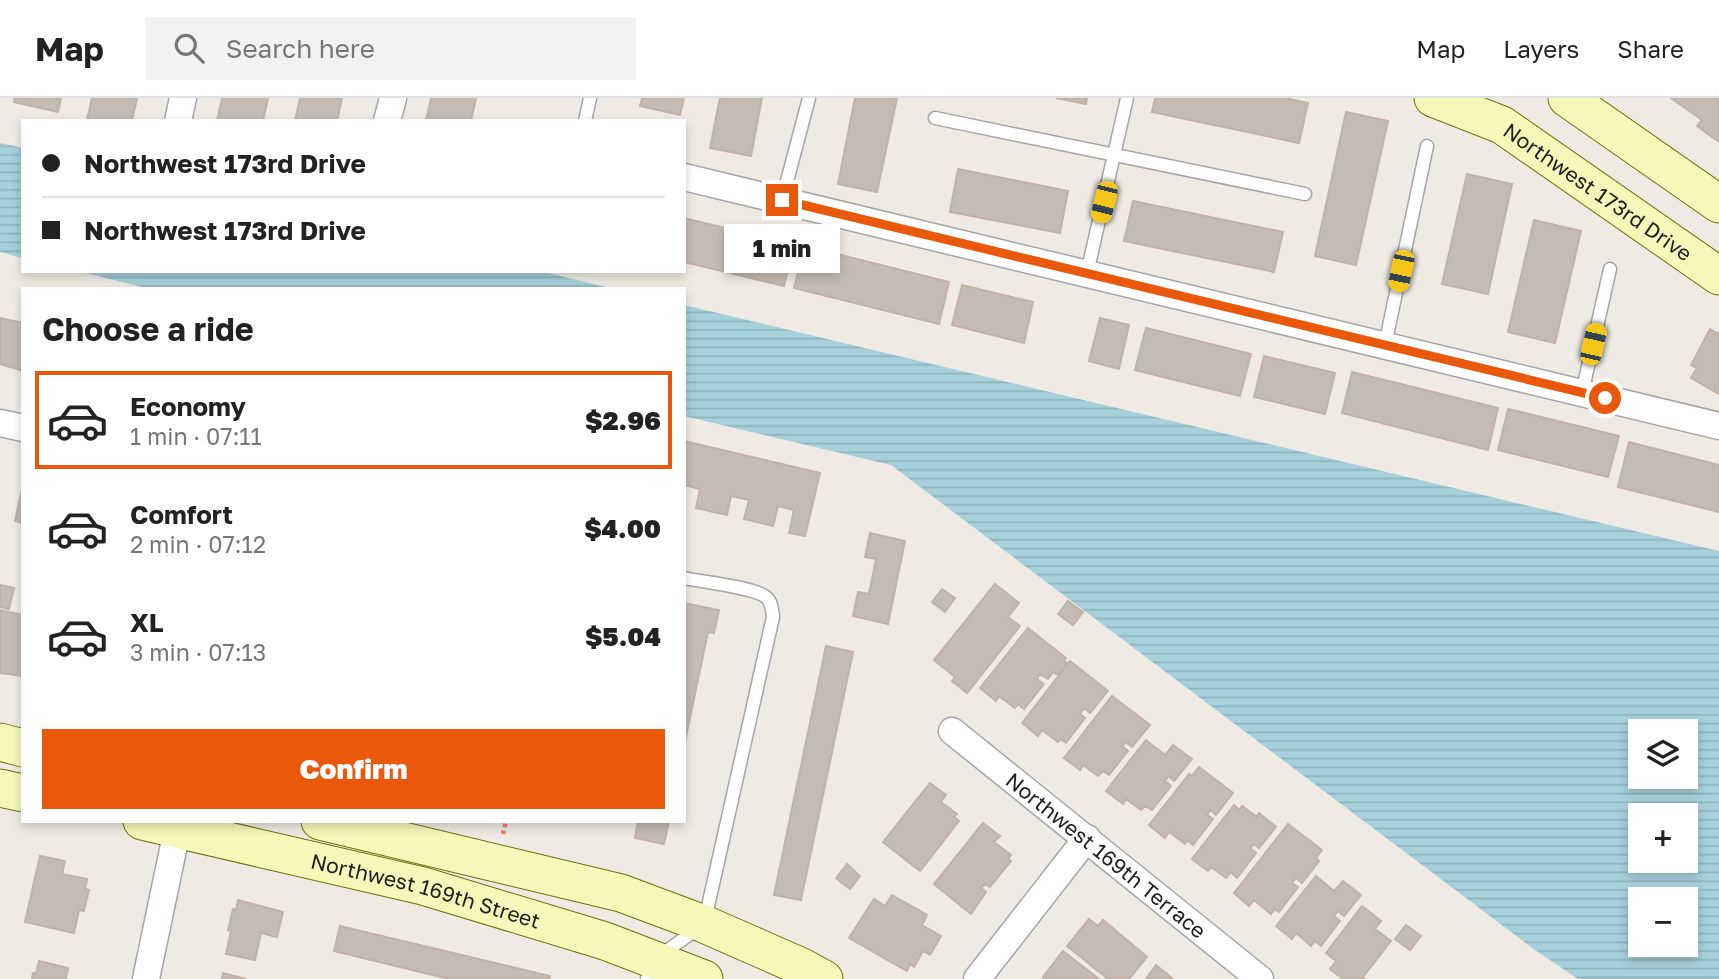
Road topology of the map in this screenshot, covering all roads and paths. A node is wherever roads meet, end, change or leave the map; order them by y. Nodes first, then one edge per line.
1 (183, 98) edge
2 (393, 98) edge
3 (590, 98) edge
4 (809, 98) edge
5 (1128, 98) edge
6 (1433, 98) edge
7 (1567, 98) edge
8 (935, 118) dead end
9 (178, 119) edge
10 (388, 119) edge
11 (585, 119) edge
12 (1427, 146) dead end
13 (1115, 155) junction
14 (686, 177) edge
15 (1305, 194) dead end
16 (782, 200) junction
17 (1719, 204) edge
18 (1610, 269) dead end
19 (1087, 273) junction
20 (1719, 276) edge
21 (1385, 345) junction
22 (1582, 393) junction
23 (0, 423) edge
24 (1719, 426) edge
25 (21, 428) edge
26 (686, 578) edge
27 (952, 730) dead end
28 (0, 742) edge
29 (21, 747) edge
30 (0, 788) edge
31 (21, 793) edge
32 (160, 823) edge
33 (328, 823) edge
34 (178, 825) edge
35 (1087, 838) junction
36 (704, 924) junction
37 (650, 969) edge
38 (146, 979) edge
39 (704, 979) edge
40 (824, 979) edge
41 (977, 979) edge
42 (1260, 979) edge

1 - 9 street
2 - 10 street
3 - 11 lane
4 - 16 lane
5 - 13 lane
6 - 20 street, Northwest 173rd Drive
7 - 17 street
8 - 13 lane
12 - 21 lane
13 - 15 lane
13 - 19 lane
14 - 16 street
16 - 19 street
18 - 22 lane
19 - 21 street
21 - 22 street
22 - 24 street
23 - 25 street
26 - 36 lane
27 - 35 street, Northwest 169th Terrace
28 - 29 street
30 - 31 street
32 - 34 street, Northwest 169th Street
33 - 36 street, Northwest 169th Street
34 - 37 street, Northwest 169th Street
34 - 38 street
35 - 41 street
35 - 42 street, Northwest 169th Terrace
36 - 37 lane
36 - 40 street, Northwest 169th Street
37 - 39 street, Northwest 169th Street

